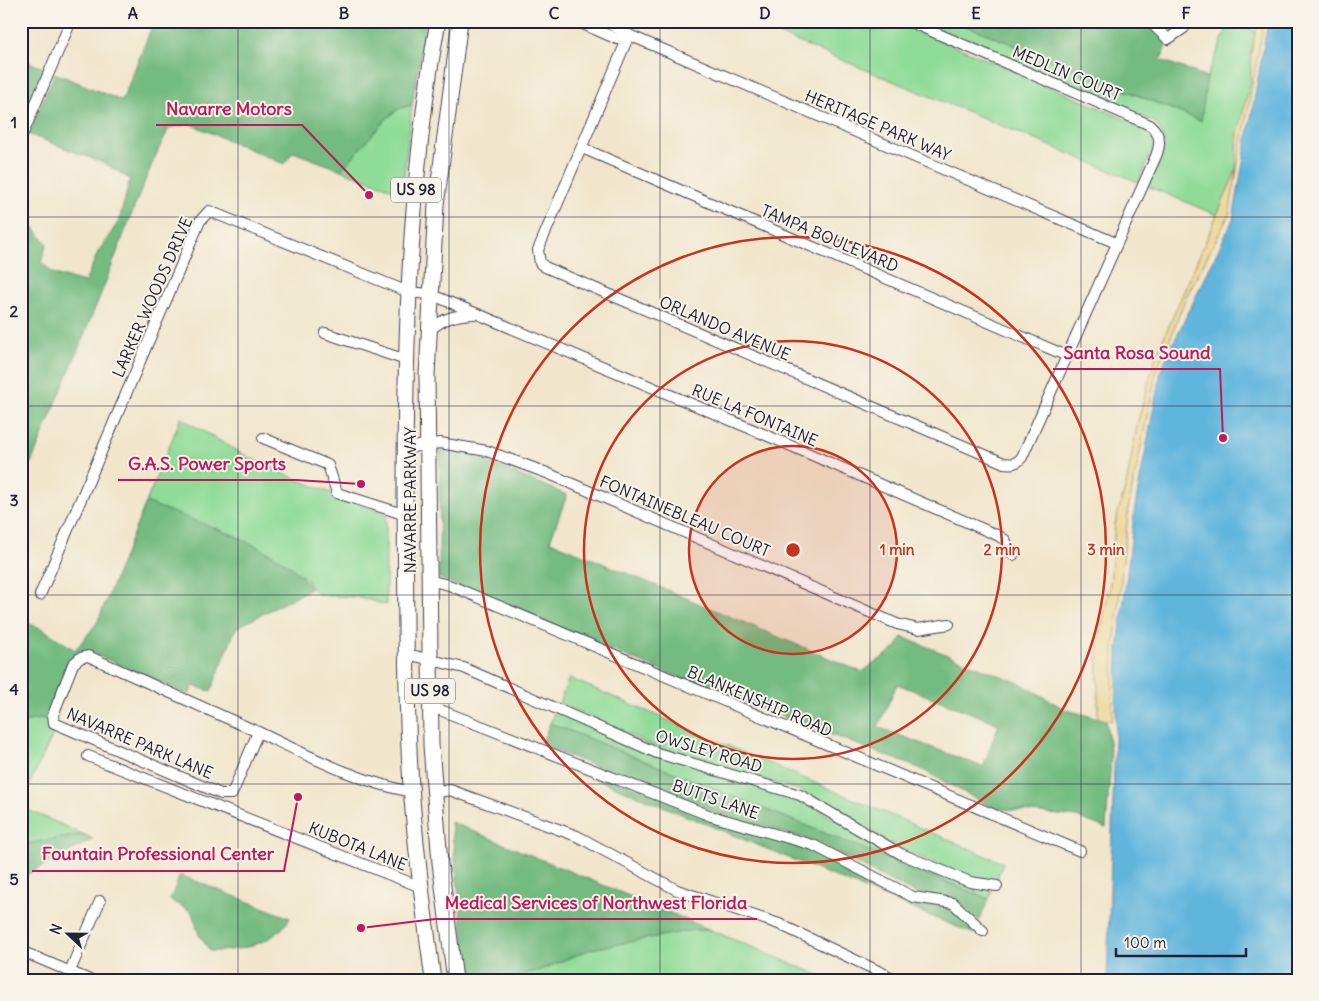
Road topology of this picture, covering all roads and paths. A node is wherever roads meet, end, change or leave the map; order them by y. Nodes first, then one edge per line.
1 (71, 21) edge
2 (460, 21) edge
3 (576, 21) edge
4 (604, 21) edge
5 (908, 21) edge
6 (1149, 21) edge
7 (1176, 21) edge
8 (438, 25) edge
9 (629, 35) junction
10 (21, 138) edge
11 (582, 148) junction
12 (1116, 243) junction
13 (408, 292) junction
14 (430, 294) junction
15 (477, 314) junction
16 (429, 331) junction
17 (325, 332) dead end
18 (1067, 356) junction
19 (406, 360) junction
20 (263, 438) dead end
21 (427, 446) junction
22 (405, 448) junction
23 (406, 515) junction
24 (1013, 555) dead end
25 (428, 580) junction
26 (40, 595) dead end
27 (949, 624) dead end
28 (407, 654) junction
29 (429, 658) junction
30 (430, 706) junction
31 (258, 732) junction
32 (88, 756) dead end
33 (412, 792) junction
34 (433, 793) junction
35 (1080, 851) dead end
36 (997, 886) dead end
37 (421, 887) junction
38 (100, 901) dead end
39 (983, 931) dead end
40 (21, 951) edge
41 (70, 971) junction
42 (90, 980) edge
43 (433, 980) edge
44 (455, 980) edge
45 (897, 980) edge

1 - 10 street
2 - 14 highway, NAVARRE PARKWAY / US 98
3 - 9 street, HERITAGE PARK WAY
4 - 9 street, HERITAGE PARK WAY
5 - 12 street, MEDLIN COURT
6 - 7 street
8 - 13 highway, NAVARRE PARKWAY / US 98
9 - 11 street, ORLANDO AVENUE
9 - 12 street, HERITAGE PARK WAY
11 - 18 street, TAMPA BOULEVARD
11 - 18 street, ORLANDO AVENUE
12 - 18 street
13 - 14 street, RUE LA FONTAINE
13 - 19 highway, NAVARRE PARKWAY / US 98
13 - 26 street, LARKER WOODS DRIVE
14 - 15 street, RUE LA FONTAINE
14 - 16 highway, NAVARRE PARKWAY / US 98
15 - 16 street, RUE LA FONTAINE
15 - 24 street, RUE LA FONTAINE
16 - 21 highway, NAVARRE PARKWAY / US 98
17 - 19 street
19 - 22 highway, NAVARRE PARKWAY / US 98
20 - 23 street
21 - 22 street, FONTAINEBLEAU COURT
21 - 25 highway, NAVARRE PARKWAY / US 98
21 - 27 street, FONTAINEBLEAU COURT
22 - 23 highway, NAVARRE PARKWAY / US 98
23 - 28 highway, NAVARRE PARKWAY / US 98
25 - 29 highway, NAVARRE PARKWAY / US 98
25 - 35 street, BLANKENSHIP ROAD
28 - 29 street, OWSLEY ROAD
28 - 33 highway, NAVARRE PARKWAY / US 98
29 - 30 highway, NAVARRE PARKWAY / US 98
29 - 36 street, OWSLEY ROAD
30 - 34 highway, NAVARRE PARKWAY / US 98
30 - 39 street, BUTTS LANE
31 - 31 street, NAVARRE PARK LANE
31 - 33 street, NAVARRE PARK LANE
32 - 37 street, KUBOTA LANE
33 - 37 highway, NAVARRE PARKWAY / US 98
34 - 44 highway, NAVARRE PARKWAY / US 98
34 - 45 street
37 - 43 highway, NAVARRE PARKWAY / US 98
38 - 41 street
40 - 41 street
41 - 42 street

